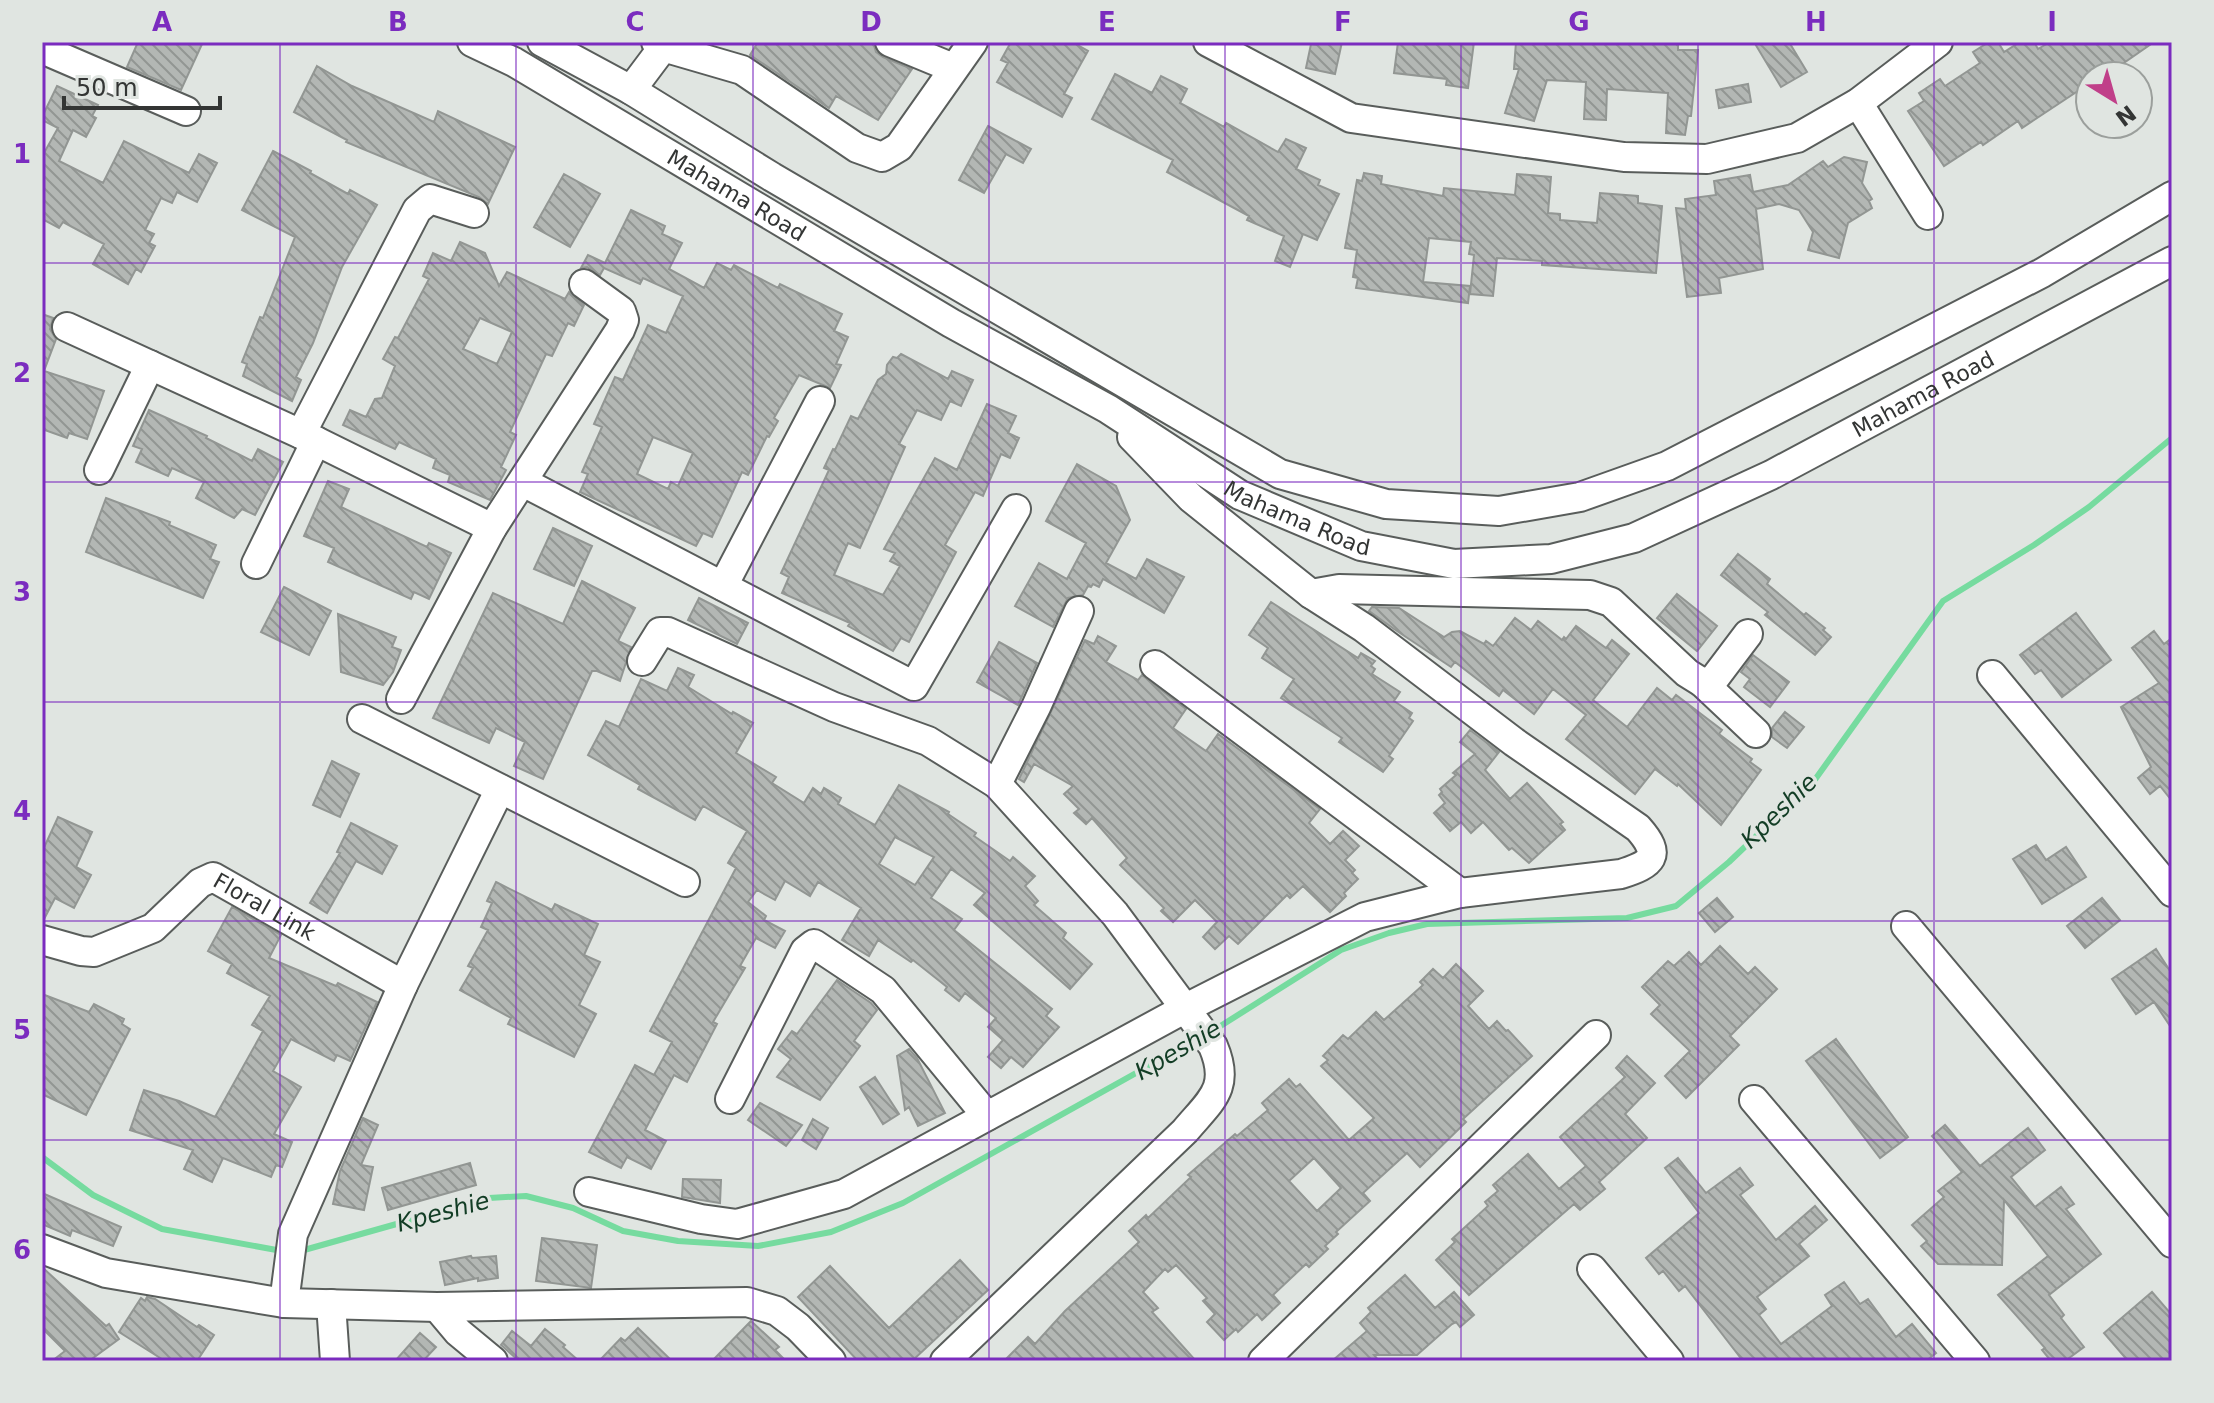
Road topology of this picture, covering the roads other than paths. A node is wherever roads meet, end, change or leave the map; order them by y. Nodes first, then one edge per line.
1 (472, 42) edge
2 (542, 42) edge
3 (890, 42) edge
4 (973, 42) edge
5 (1208, 42) edge
6 (1938, 42) edge
7 (662, 44) edge
8 (42, 49) edge
9 (953, 68) junction
10 (631, 90) junction
11 (1858, 103) junction
12 (186, 111) dead end
13 (2172, 196) edge
14 (474, 213) dead end
15 (1928, 215) dead end
16 (2172, 261) edge
17 (584, 284) dead end
18 (67, 327) dead end
19 (150, 365) junction
20 (820, 401) dead end
21 (1108, 409) junction
22 (308, 437) junction
23 (99, 470) dead end
24 (523, 482) junction
25 (1016, 509) dead end
26 (492, 528) junction
27 (256, 564) dead end
28 (723, 586) junction
29 (1311, 594) junction
30 (1079, 611) dead end
31 (1748, 634) dead end
32 (642, 661) dead end
33 (1155, 665) dead end
34 (1992, 675) dead end
35 (1703, 683) junction
36 (914, 686) junction
37 (401, 699) dead end
38 (362, 719) dead end
39 (904, 733) junction
40 (1756, 733) dead end
41 (997, 784) junction
42 (500, 789) junction
43 (685, 882) dead end
44 (2172, 892) edge
45 (1460, 893) junction
46 (1906, 926) dead end
47 (42, 940) edge
48 (403, 985) junction
49 (1191, 1014) junction
50 (1596, 1035) dead end
51 (730, 1099) dead end
52 (1754, 1100) dead end
53 (987, 1116) junction
54 (589, 1192) dead end
55 (2172, 1243) edge
56 (42, 1249) edge
57 (1592, 1269) dead end
58 (284, 1303) junction
59 (331, 1304) junction
60 (437, 1307) junction
61 (335, 1361) edge
62 (493, 1361) edge
63 (831, 1361) edge
64 (945, 1361) edge
65 (1263, 1361) edge
66 (1669, 1361) edge
67 (1975, 1361) edge

1 - 21 street, Mahama Road
2 - 10 street, Mahama Road
3 - 9 street
4 - 9 street
5 - 11 street
6 - 11 street
7 - 9 street
7 - 10 street
8 - 12 street
10 - 13 street, Mahama Road
11 - 15 street
14 - 22 street
16 - 21 street, Mahama Road
17 - 24 street
18 - 19 street
19 - 22 street
19 - 23 street
20 - 28 street
21 - 29 street
22 - 26 street
22 - 27 street
24 - 26 street
24 - 28 street
25 - 36 street
26 - 37 street
28 - 36 street
29 - 35 street
29 - 45 street
30 - 41 street
31 - 35 street
32 - 39 street
33 - 45 street
34 - 44 street
35 - 40 street
36 - 39 street
38 - 42 street
39 - 41 street
41 - 49 street
42 - 43 street
42 - 48 street
45 - 49 street
46 - 55 street
47 - 48 street, Floral Link
48 - 58 street
49 - 53 street
49 - 64 street
50 - 65 street
51 - 53 street
52 - 67 street
53 - 54 street
56 - 58 street
57 - 66 street
58 - 59 street
59 - 60 street
59 - 61 street
60 - 62 street
60 - 63 street

